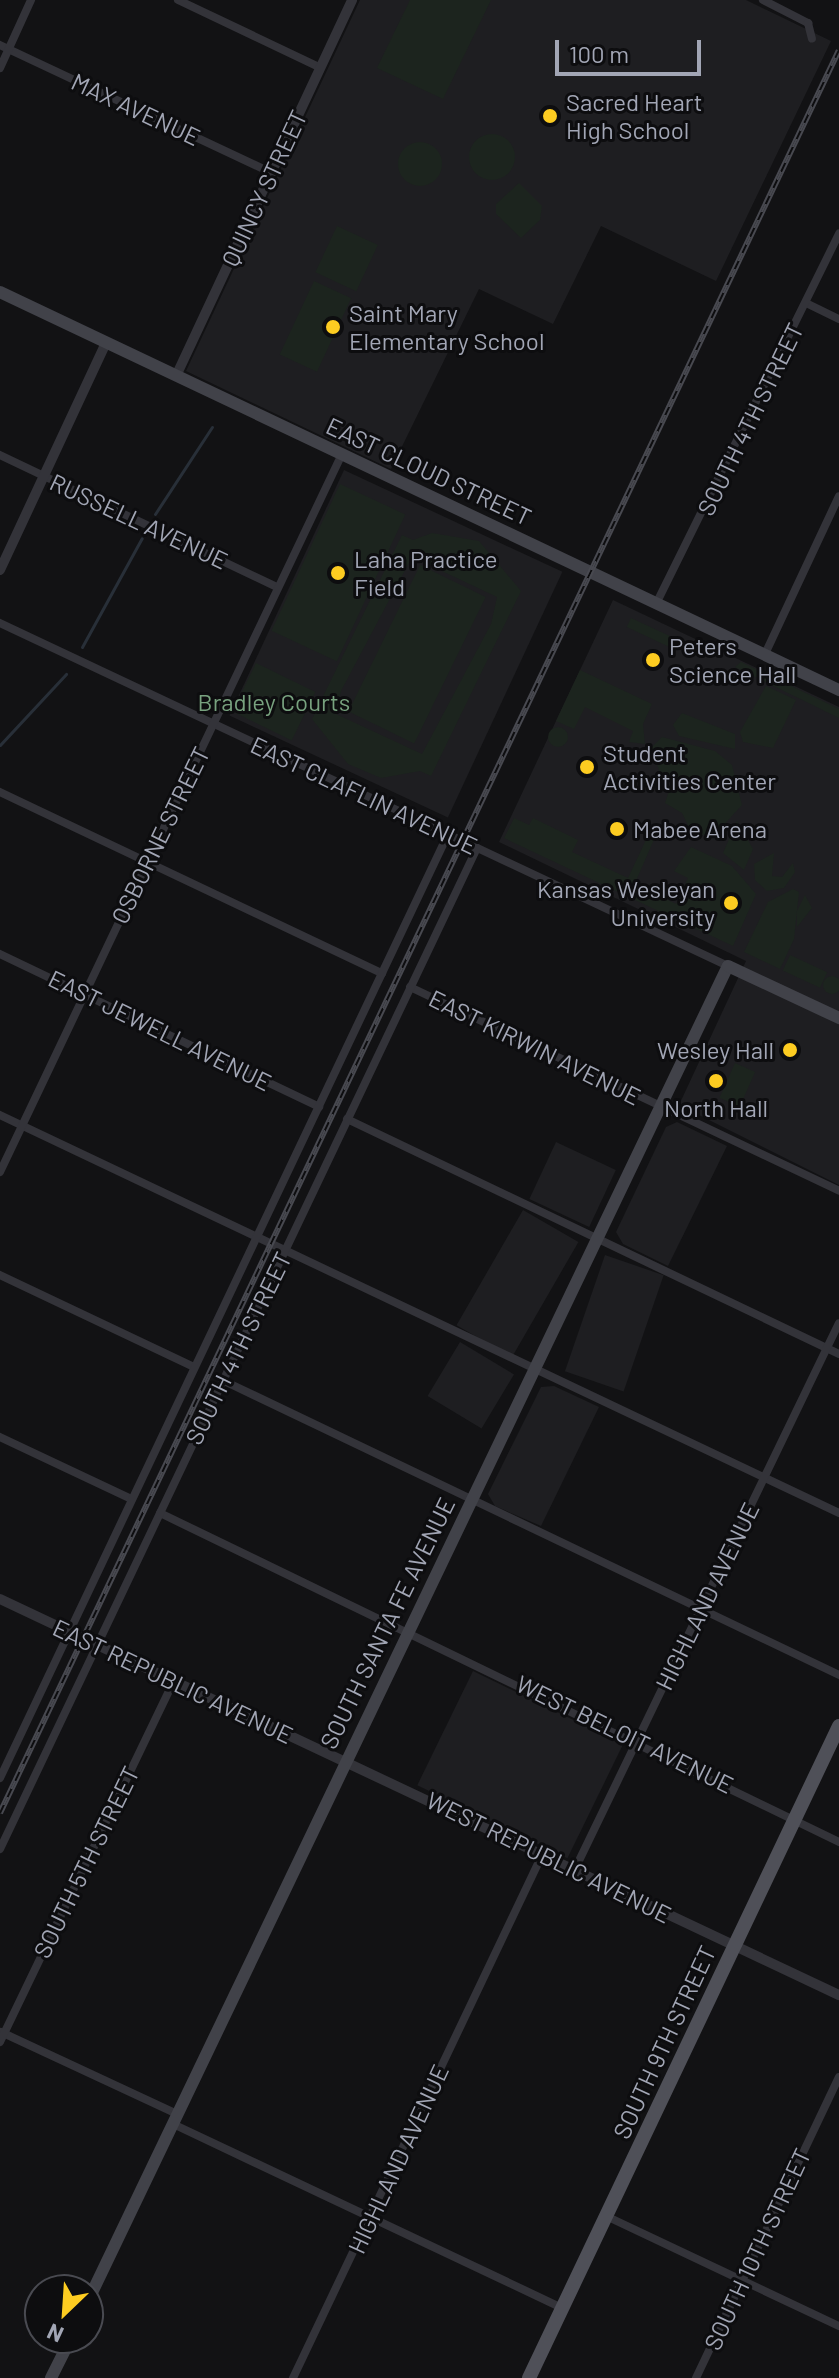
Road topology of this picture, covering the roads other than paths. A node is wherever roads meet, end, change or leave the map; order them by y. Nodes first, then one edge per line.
1 (31, 0) edge
2 (178, 0) edge
3 (352, 0) edge
4 (763, 0) edge
5 (812, 39) dead end
6 (4, 47) edge
7 (0, 68) edge
8 (321, 68) junction
9 (272, 173) junction
10 (839, 234) edge
11 (0, 292) edge
12 (806, 303) junction
13 (839, 319) edge
14 (106, 343) junction
15 (176, 376) junction
16 (342, 454) junction
17 (0, 455) edge
18 (45, 476) junction
19 (839, 496) edge
20 (0, 570) edge
21 (277, 587) junction
22 (657, 602) junction
23 (0, 623) edge
24 (765, 654) junction
25 (839, 690) edge
26 (213, 724) junction
27 (0, 792) edge
28 (448, 834) junction
29 (477, 848) junction
30 (148, 862) junction
31 (0, 954) edge
32 (728, 966) junction
33 (382, 973) junction
34 (410, 987) junction
35 (83, 994) junction
36 (839, 1018) edge
37 (319, 1107) junction
38 (661, 1107) junction
39 (0, 1115) edge
40 (347, 1119) junction
41 (21, 1125) junction
42 (0, 1172) edge
43 (839, 1191) edge
44 (256, 1236) junction
45 (597, 1237) junction
46 (286, 1250) junction
47 (0, 1275) edge
48 (839, 1323) edge
49 (827, 1348) junction
50 (839, 1354) edge
51 (194, 1367) junction
52 (533, 1367) junction
53 (222, 1380) junction
54 (0, 1437) edge
55 (764, 1477) junction
56 (131, 1499) junction
57 (470, 1499) junction
58 (160, 1513) junction
59 (839, 1513) edge
60 (0, 1599) edge
61 (700, 1608) junction
62 (408, 1630) junction
63 (68, 1631) junction
64 (98, 1646) junction
65 (839, 1675) edge
66 (173, 1682) junction
67 (839, 1726) edge
68 (637, 1739) junction
69 (346, 1760) junction
70 (0, 1778) edge
71 (796, 1816) junction
72 (839, 1842) edge
73 (0, 1849) edge
74 (543, 1853) junction
75 (575, 1869) junction
76 (734, 1946) junction
77 (839, 1995) edge
78 (1, 2036) edge
79 (839, 2077) edge
80 (175, 2119) junction
81 (606, 2216) junction
82 (370, 2217) junction
83 (101, 2274) edge
84 (742, 2280) junction
85 (562, 2308) junction
86 (839, 2326) edge
87 (63, 2354) edge
88 (51, 2378) edge
89 (293, 2378) edge
90 (529, 2378) edge
91 (696, 2378) edge

1 - 6 street
2 - 8 street
3 - 8 street, QUINCY STREET
4 - 5 street
6 - 7 street
6 - 9 street, MAX AVENUE
8 - 9 street, QUINCY STREET
9 - 15 street, QUINCY STREET
10 - 12 street, SOUTH 4TH STREET
11 - 14 main road, EAST CLOUD STREET
12 - 13 street
12 - 22 street, SOUTH 4TH STREET
14 - 15 main road, EAST CLOUD STREET
14 - 18 street
15 - 16 main road, EAST CLOUD STREET
16 - 21 street, OSBORNE STREET
16 - 22 main road, EAST CLOUD STREET
17 - 18 street, RUSSELL AVENUE
18 - 20 street
18 - 21 street, RUSSELL AVENUE
19 - 24 street
21 - 26 street, OSBORNE STREET
22 - 24 main road, EAST CLOUD STREET
23 - 26 street, EAST CLAFLIN AVENUE
24 - 25 main road, EAST CLOUD STREET
26 - 28 street, EAST CLAFLIN AVENUE
26 - 30 street, OSBORNE STREET
27 - 30 street
28 - 29 street, EAST CLAFLIN AVENUE
28 - 33 street, SOUTH 4TH STREET
29 - 32 street, EAST CLAFLIN AVENUE
29 - 34 street, SOUTH 4TH STREET
30 - 33 street
30 - 35 street, OSBORNE STREET
31 - 35 street, EAST JEWELL AVENUE
32 - 36 main road
32 - 38 main road, SOUTH SANTA FE AVENUE
33 - 37 street, SOUTH 4TH STREET
34 - 38 street, EAST KIRWIN AVENUE
34 - 40 street, SOUTH 4TH STREET
35 - 37 street, EAST JEWELL AVENUE
35 - 41 street, OSBORNE STREET
37 - 44 street, SOUTH 4TH STREET
38 - 43 street, EAST KIRWIN AVENUE
38 - 45 main road, SOUTH SANTA FE AVENUE
39 - 41 street
40 - 45 street
40 - 46 street, SOUTH 4TH STREET
41 - 42 street, OSBORNE STREET
41 - 44 street
44 - 46 street
44 - 51 street, SOUTH 4TH STREET
45 - 49 street
45 - 52 main road, SOUTH SANTA FE AVENUE
46 - 52 street
46 - 53 street, SOUTH 4TH STREET
47 - 51 street
48 - 49 street, HIGHLAND AVENUE
49 - 50 street
49 - 55 street, HIGHLAND AVENUE
51 - 56 street, SOUTH 4TH STREET
52 - 55 street
52 - 57 main road, SOUTH SANTA FE AVENUE
53 - 57 street
53 - 58 street, SOUTH 4TH STREET
54 - 56 street
55 - 59 street
55 - 61 street, HIGHLAND AVENUE
56 - 63 street, SOUTH 4TH STREET
57 - 61 street
57 - 62 main road, SOUTH SANTA FE AVENUE
58 - 62 street, WEST BELOIT AVENUE
58 - 64 street, SOUTH 4TH STREET
60 - 63 street, EAST REPUBLIC AVENUE
61 - 65 street
61 - 68 street, HIGHLAND AVENUE
62 - 68 street, WEST BELOIT AVENUE
62 - 69 main road, SOUTH SANTA FE AVENUE
63 - 64 street, EAST REPUBLIC AVENUE
63 - 70 street, SOUTH 4TH STREET
64 - 66 street, EAST REPUBLIC AVENUE
64 - 73 street, SOUTH 4TH STREET
66 - 69 street, EAST REPUBLIC AVENUE
66 - 78 street, SOUTH 5TH STREET
67 - 71 main road, SOUTH 9TH STREET
68 - 71 street, WEST BELOIT AVENUE
68 - 75 street, HIGHLAND AVENUE
69 - 74 street, WEST REPUBLIC AVENUE
69 - 80 main road, SOUTH SANTA FE AVENUE
71 - 72 street, WEST BELOIT AVENUE
71 - 76 main road, SOUTH 9TH STREET
74 - 75 street, WEST REPUBLIC AVENUE
74 - 82 street, HIGHLAND AVENUE
75 - 76 street, WEST REPUBLIC AVENUE
76 - 77 street, WEST REPUBLIC AVENUE
76 - 81 main road, SOUTH 9TH STREET
78 - 80 street
79 - 84 street, SOUTH 10TH STREET
80 - 82 street
80 - 83 main road, SOUTH SANTA FE AVENUE
81 - 84 street
81 - 85 main road, SOUTH 9TH STREET
82 - 85 street
82 - 89 street, HIGHLAND AVENUE
84 - 86 street
84 - 91 street, SOUTH 10TH STREET
85 - 90 main road, SOUTH 9TH STREET
87 - 88 main road

